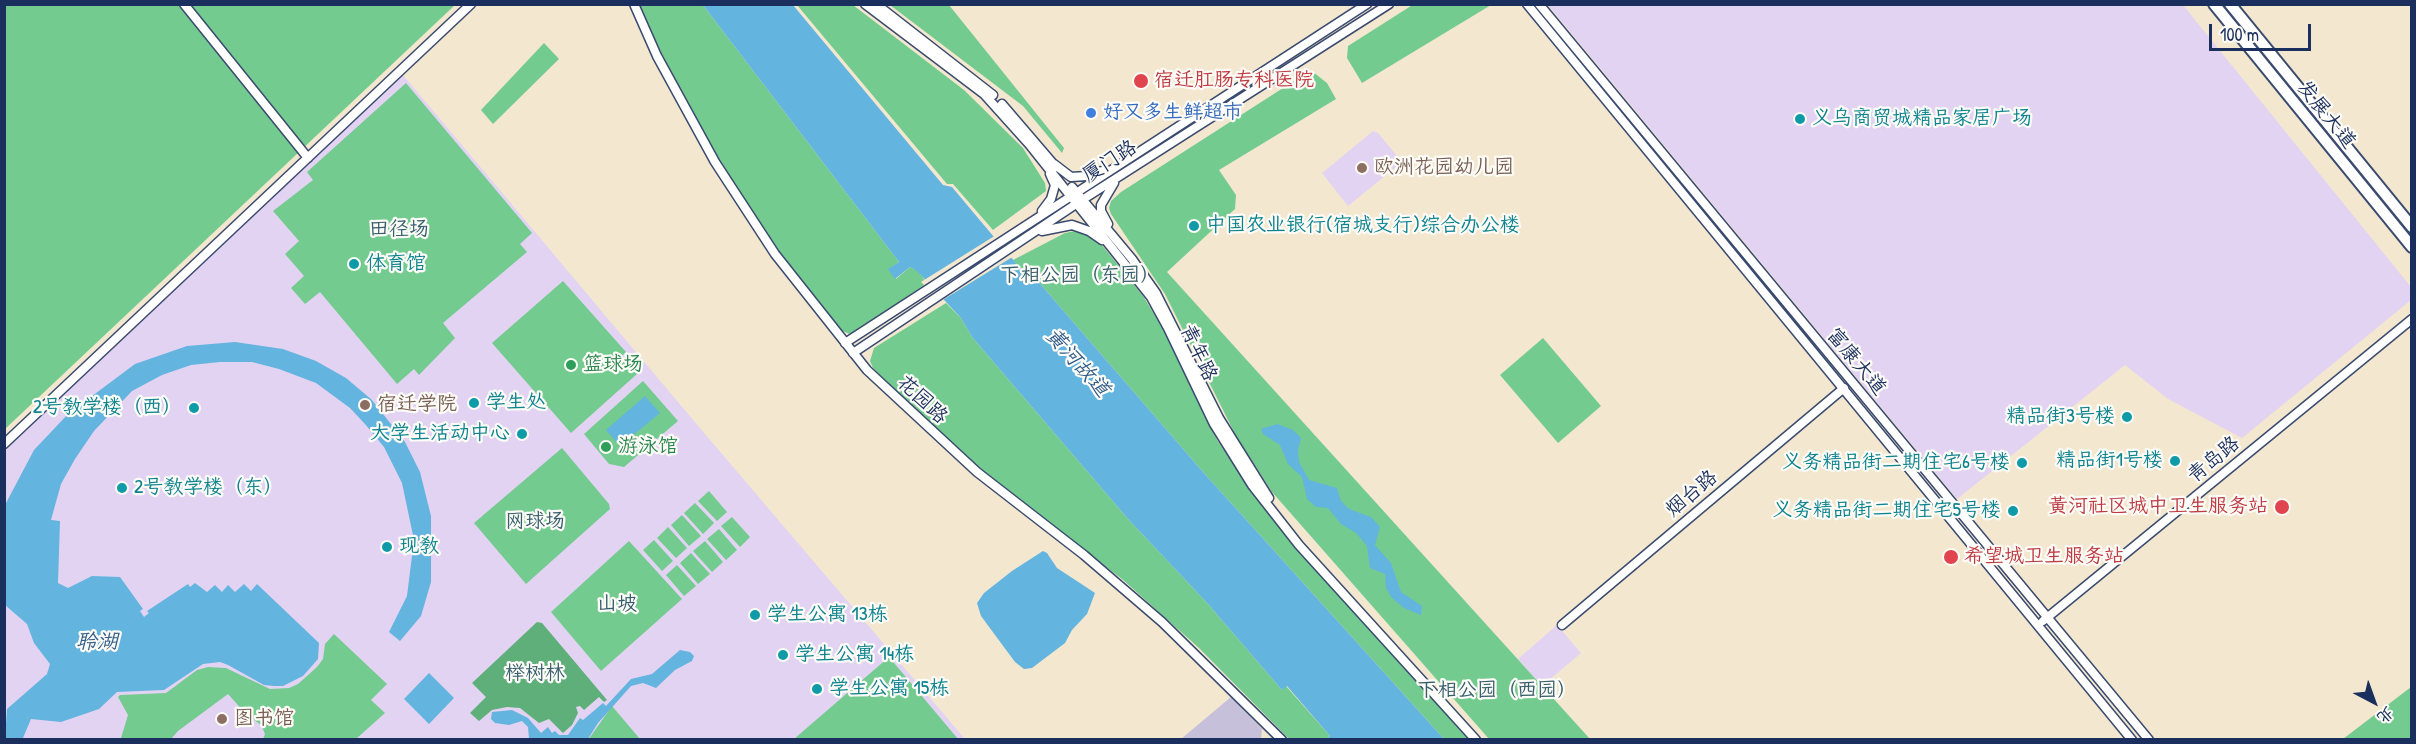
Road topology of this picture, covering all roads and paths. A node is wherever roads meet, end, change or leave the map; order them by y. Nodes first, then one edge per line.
1 (184, 4) edge
2 (471, 4) edge
3 (634, 4) edge
4 (865, 4) edge
5 (1367, 4) edge
6 (1389, 4) edge
7 (1519, 4) edge
8 (1527, 4) edge
9 (1540, 4) edge
10 (2214, 4) edge
11 (2230, 4) edge
12 (877, 5) edge
13 (1548, 23) junction
14 (1032, 142) junction
15 (308, 158) junction
16 (1119, 164) junction
17 (1125, 172) junction
18 (1073, 193) junction
19 (1080, 202) junction
20 (1034, 220) junction
21 (2412, 227) edge
22 (1023, 241) junction
23 (2412, 248) edge
24 (1128, 260) junction
25 (2412, 319) edge
26 (845, 343) junction
27 (853, 353) junction
28 (1844, 388) junction
29 (4, 444) edge
30 (2046, 618) junction
31 (2037, 625) junction
32 (1562, 626) dead end
33 (1280, 739) edge
34 (1476, 740) edge
35 (1482, 740) edge
36 (2132, 740) edge
37 (2149, 740) edge

1 - 15 street
2 - 15 street
3 - 26 street, 花园路
4 - 14 street, 青年路
5 - 16 street, 厦门路
6 - 17 street, 厦门路
7 - 13 street
8 - 13 street, 富康大道
9 - 13 street
10 - 23 main road, 发展大道
11 - 21 main road, 发展大道
12 - 14 street, 青年路
13 - 28 street, 富康大道
13 - 30 street, 富康大道
14 - 16 street
14 - 18 street, 青年路
14 - 20 street
15 - 29 street
16 - 18 street, 厦门路
17 - 19 street, 厦门路
17 - 24 street
18 - 19 street, 青年路
18 - 20 street, 厦门路
19 - 22 street, 厦门路
19 - 24 street, 青年路
20 - 26 street, 厦门路
22 - 24 street
22 - 27 street, 厦门路
24 - 34 street, 青年路
24 - 35 street, 青年路
25 - 30 street, 青岛路
26 - 27 street, 花园路
27 - 33 street, 花园路
28 - 31 street, 富康大道
28 - 32 street, 烟台路
30 - 31 street, 青岛路
30 - 37 street, 富康大道
31 - 36 street, 富康大道

